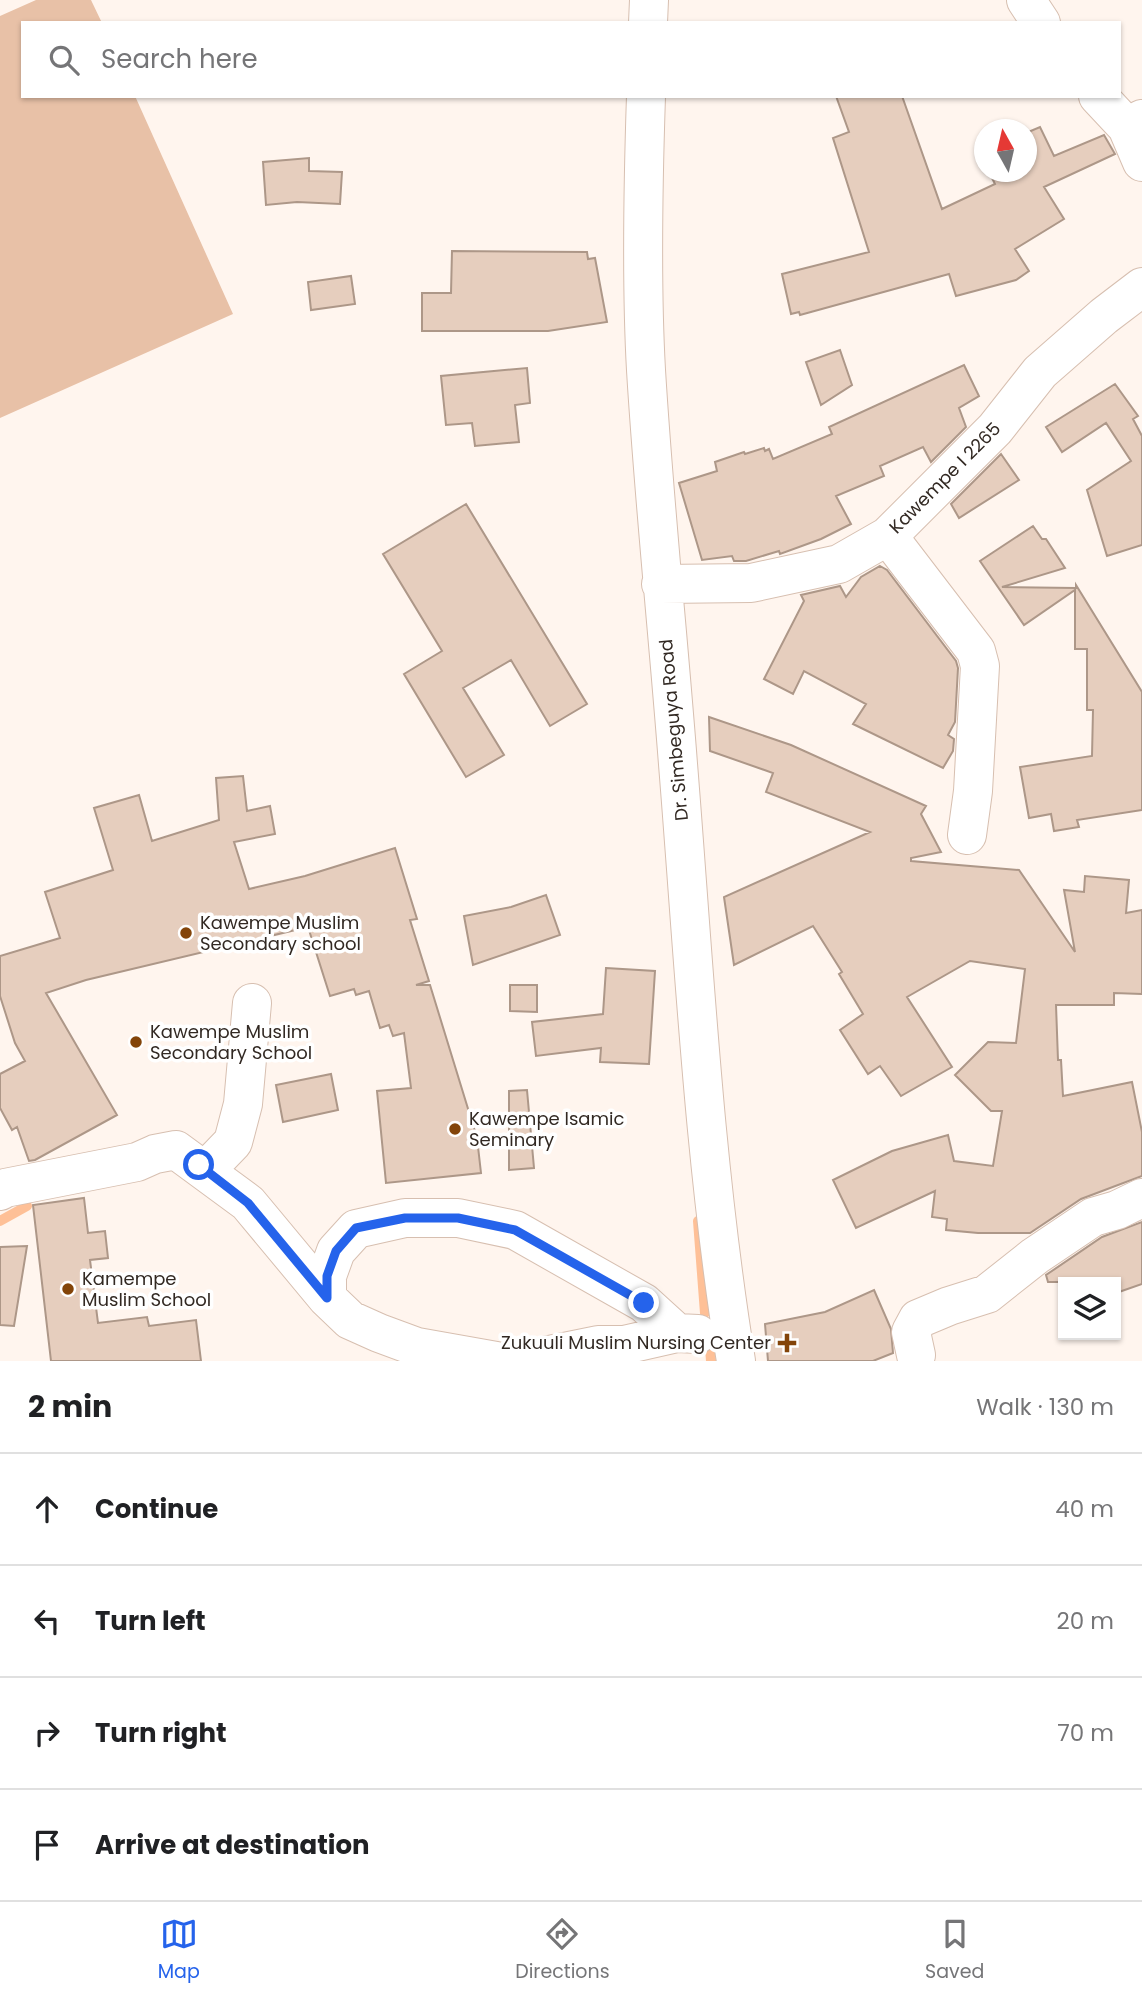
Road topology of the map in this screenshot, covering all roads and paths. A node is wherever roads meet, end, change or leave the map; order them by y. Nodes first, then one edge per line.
1 (649, 0) edge
2 (1026, 0) edge
3 (649, 21) edge
4 (1040, 21) edge
5 (646, 98) edge
6 (1101, 98) edge
7 (1134, 123) edge
8 (1142, 162) edge
9 (1142, 287) edge
10 (888, 536) junction
11 (661, 584) junction
12 (967, 835) dead end
13 (252, 1003) dead end
14 (206, 1170) junction
15 (2, 1184) edge
16 (1142, 1198) edge
17 (327, 1298) junction
18 (677, 1333) junction
19 (734, 1348) edge
20 (915, 1359) edge
21 (496, 1361) edge
22 (520, 1361) edge

1 - 3 street
2 - 4 street
5 - 11 street, Dr. Simbeguya Road
6 - 7 street
7 - 8 street
9 - 10 street, Kawempe I 2265
10 - 11 street, Kawempe I 2265
10 - 12 street
11 - 19 street, Dr. Simbeguya Road
13 - 14 street
14 - 15 street
14 - 17 street
16 - 20 street
17 - 18 street
17 - 21 street
18 - 19 street
18 - 22 street

